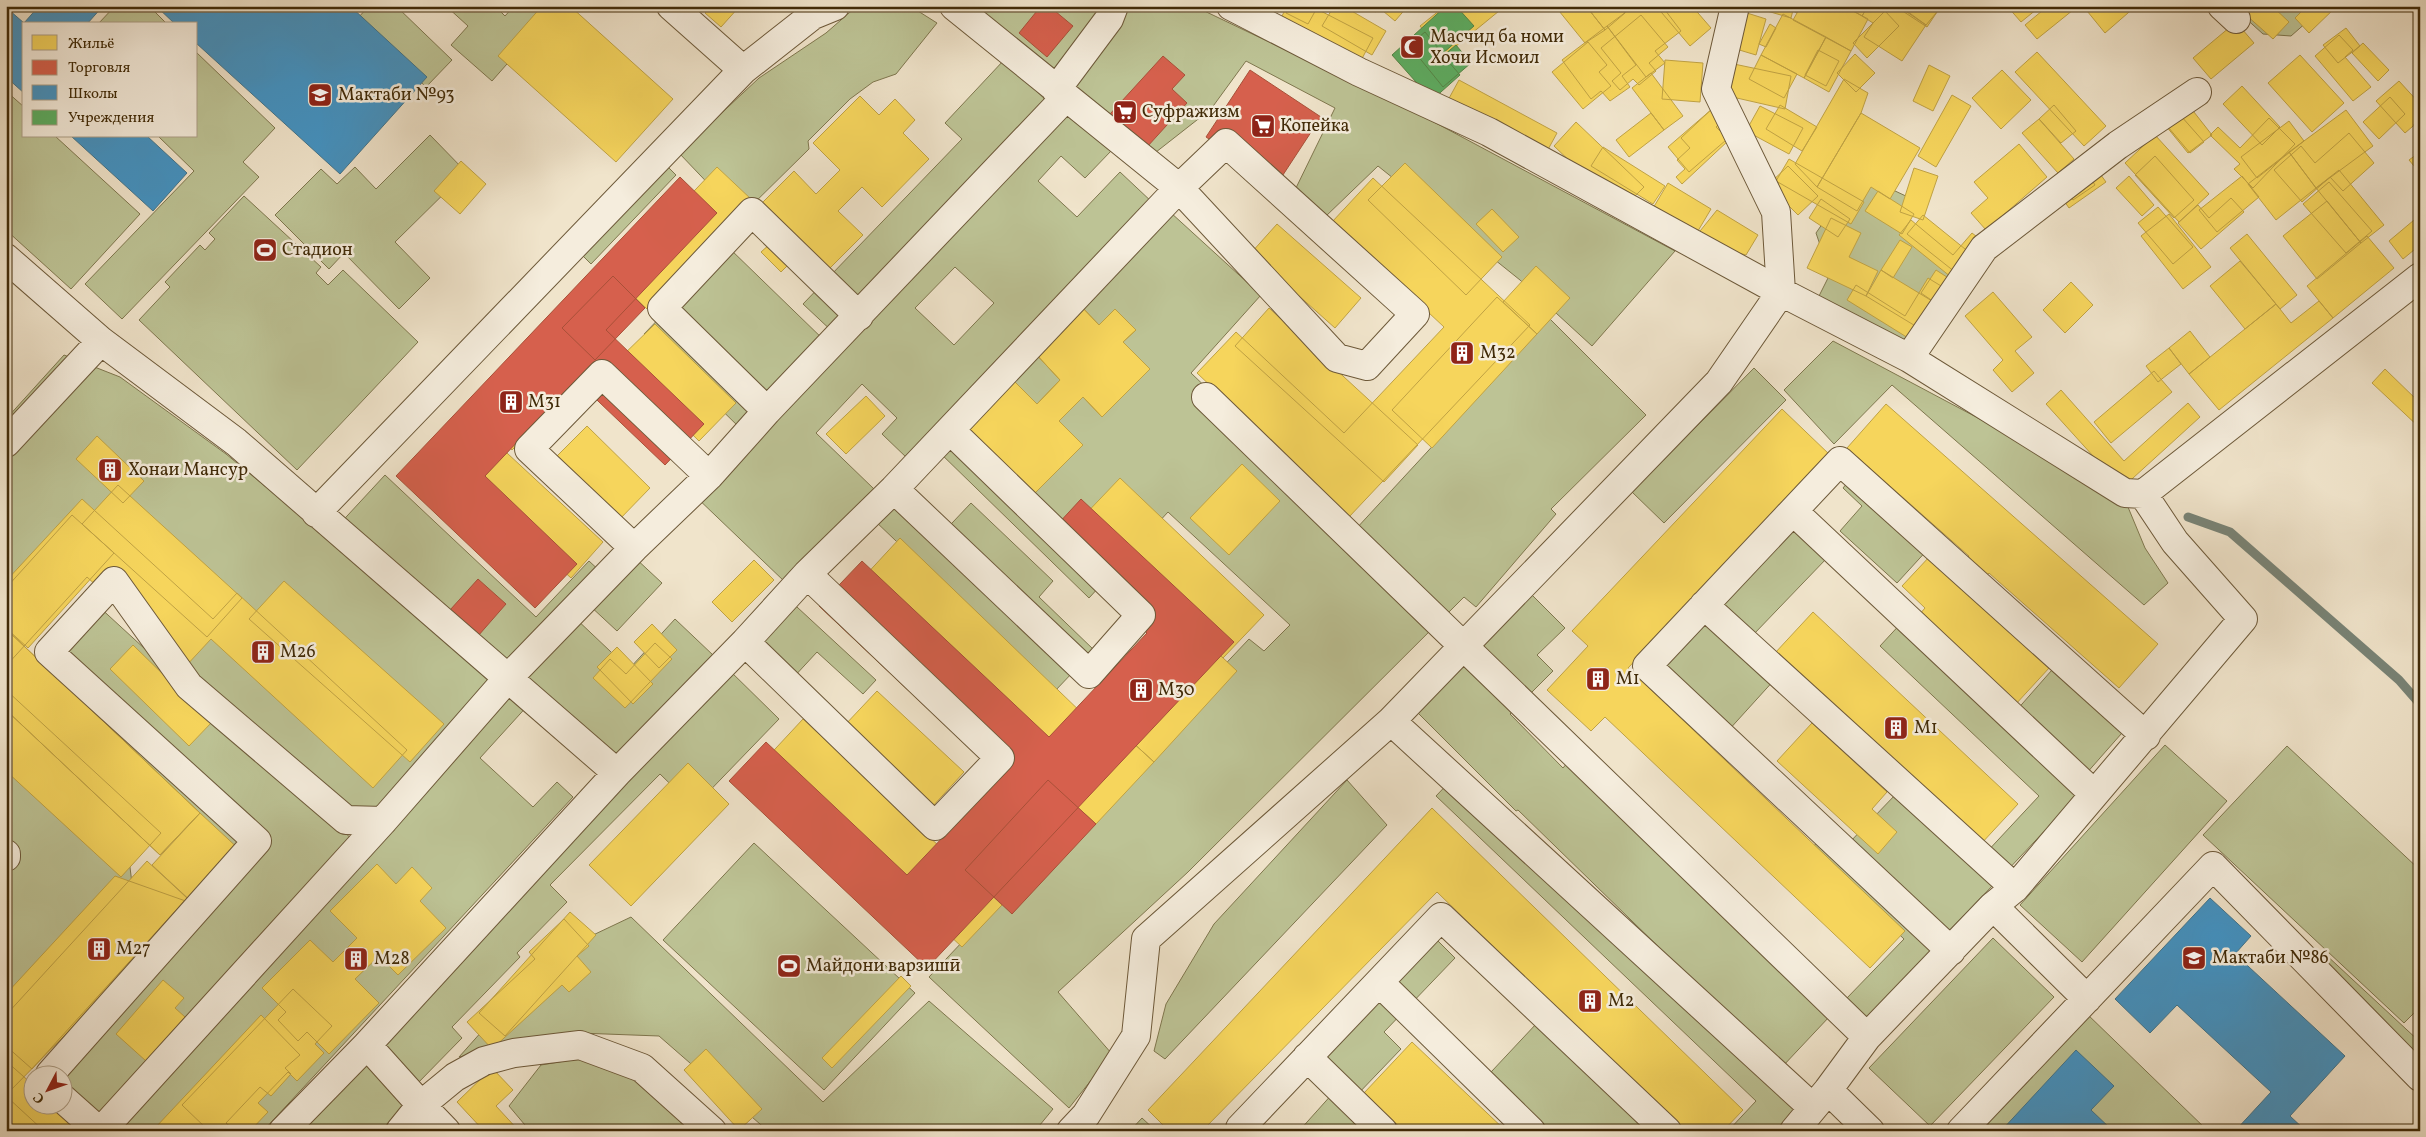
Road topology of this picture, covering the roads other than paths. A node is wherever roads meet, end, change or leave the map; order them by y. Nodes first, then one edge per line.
1 (671, 6) edge
2 (954, 6) edge
3 (1114, 6) edge
4 (1231, 6) edge
5 (1735, 6) edge
6 (821, 9) edge
7 (743, 70) junction
8 (2197, 92) dead end
9 (1060, 94) junction
10 (1179, 188) junction
11 (6, 258) edge
12 (2420, 277) edge
13 (1781, 292) junction
14 (859, 316) junction
15 (101, 341) junction
16 (1909, 358) junction
17 (1206, 397) dead end
18 (767, 411) junction
19 (950, 430) junction
20 (6, 443) edge
21 (709, 476) junction
22 (894, 489) junction
23 (2144, 494) junction
24 (1793, 511) junction
25 (316, 513) junction
26 (634, 548) junction
27 (807, 574) junction
28 (1704, 605) junction
29 (745, 642) junction
30 (1462, 645) junction
31 (508, 678) junction
32 (1391, 721) junction
33 (2146, 736) junction
34 (617, 773) junction
35 (2094, 794) junction
36 (383, 822) junction
37 (2015, 888) junction
38 (1993, 906) junction
39 (1951, 951) junction
40 (1380, 984) junction
41 (2087, 998) junction
42 (1867, 1037) junction
43 (367, 1045) junction
44 (1307, 1057) junction
45 (59, 1064) edge
46 (2420, 1077) edge
47 (1820, 1099) junction
48 (421, 1105) junction
49 (72, 1107) edge
50 (100, 1131) edge
51 (283, 1131) edge
52 (400, 1131) edge
53 (446, 1131) edge
54 (712, 1131) edge
55 (1071, 1131) edge
56 (1244, 1131) edge
57 (1383, 1131) edge
58 (1531, 1131) edge
59 (1667, 1131) edge
60 (1794, 1131) edge
61 (1870, 1131) edge
62 (1961, 1131) edge

1 - 7 street
2 - 9 street
3 - 9 street
4 - 13 street
5 - 13 street
6 - 7 street
7 - 25 street
8 - 16 street
9 - 10 street
9 - 14 street
10 - 10 street
10 - 19 street
11 - 15 street
12 - 23 street
13 - 16 street
13 - 30 street
14 - 18 street
14 - 18 street
15 - 20 street
15 - 25 street
16 - 23 street
17 - 30 street
18 - 21 street
19 - 22 street
19 - 22 street
21 - 26 street
21 - 26 street
22 - 27 street
23 - 33 street
24 - 28 street
24 - 33 street
24 - 35 street
25 - 31 street
26 - 31 street
27 - 29 street
27 - 29 street
28 - 37 street
28 - 39 street
29 - 34 street
30 - 32 street
30 - 42 street
31 - 34 street
31 - 36 street
32 - 47 street
32 - 55 street
33 - 35 street
34 - 43 street
35 - 37 street
36 - 45 street
36 - 50 street
37 - 38 street
38 - 39 street
38 - 41 street
39 - 42 street
40 - 44 street
40 - 58 street
40 - 59 street
41 - 46 street
41 - 62 street
42 - 47 street
43 - 48 street
43 - 51 street
44 - 56 street
44 - 57 street
47 - 60 street
47 - 61 street
48 - 52 street
48 - 53 street
48 - 54 street
49 - 50 street

